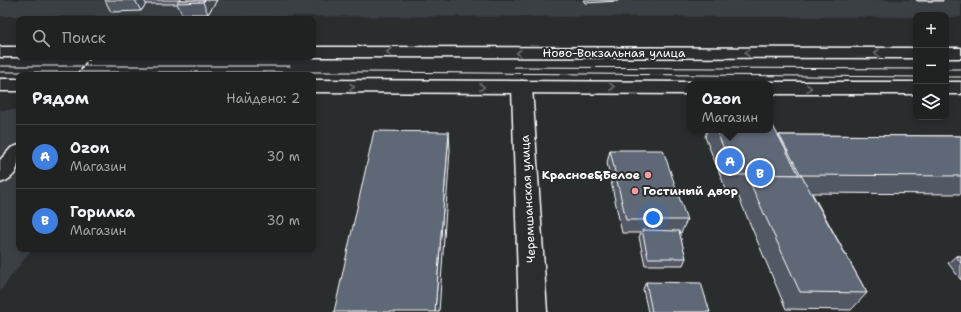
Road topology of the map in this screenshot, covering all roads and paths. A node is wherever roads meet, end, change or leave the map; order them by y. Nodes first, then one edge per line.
1 (0, 52) edge
2 (16, 52) edge
3 (316, 52) edge
4 (913, 53) edge
5 (949, 53) edge
6 (961, 53) edge
7 (88, 60) edge
8 (79, 72) edge
9 (0, 85) edge
10 (16, 86) edge
11 (316, 86) edge
12 (522, 87) junction
13 (687, 88) edge
14 (773, 88) edge
15 (913, 88) edge
16 (949, 88) edge
17 (961, 88) edge
18 (16, 156) edge
19 (0, 175) edge
20 (533, 312) edge

1 - 2 main road
4 -> 3 main road, Ново-Вокзальная улица
5 - 6 main road
7 - 8 path
9 - 10 main road
11 -> 12 main road
12 -> 13 main road
12 - 20 main road, Черемшанская улица
14 -> 15 main road
16 - 17 main road
18 - 19 main road

